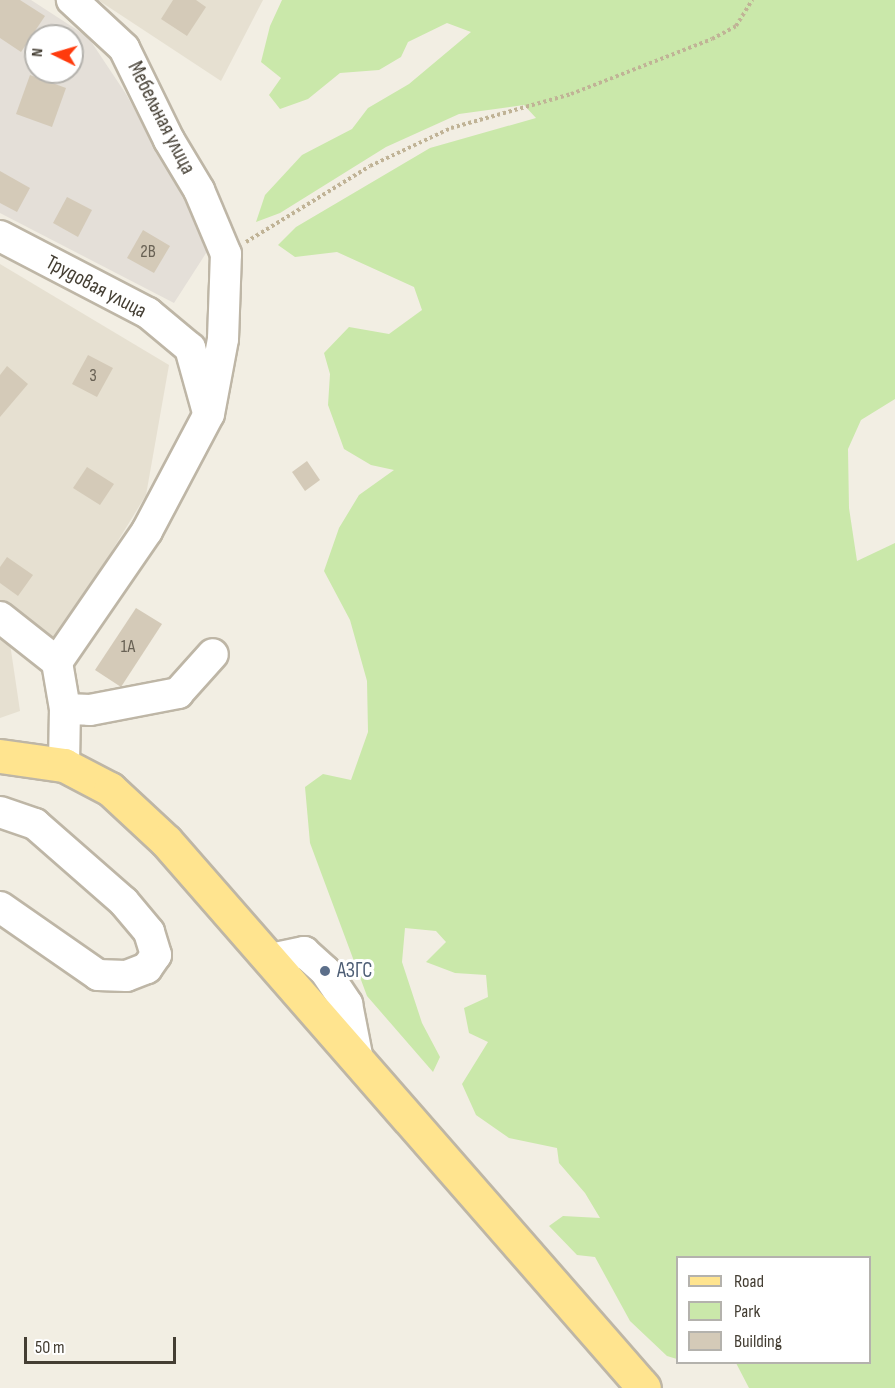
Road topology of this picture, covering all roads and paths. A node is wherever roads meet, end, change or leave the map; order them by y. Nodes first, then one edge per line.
1 (72, 0) edge
2 (752, 0) edge
3 (0, 236) edge
4 (226, 254) junction
5 (209, 414) junction
6 (0, 617) edge
7 (213, 654) dead end
8 (57, 662) junction
9 (65, 709) junction
10 (0, 756) edge
11 (64, 765) junction
12 (0, 812) edge
13 (0, 907) edge
14 (0, 928) edge
15 (98, 975) junction
16 (644, 1388) edge

1 - 4 street, Мебельная улица
2 - 4 path
3 - 5 street, Трудовая улица
4 - 5 street
5 - 8 street
6 - 8 street
7 - 9 street
8 - 9 street
9 - 11 street
10 - 11 main road
11 - 16 main road
12 - 15 street
13 - 15 street
14 - 15 street

